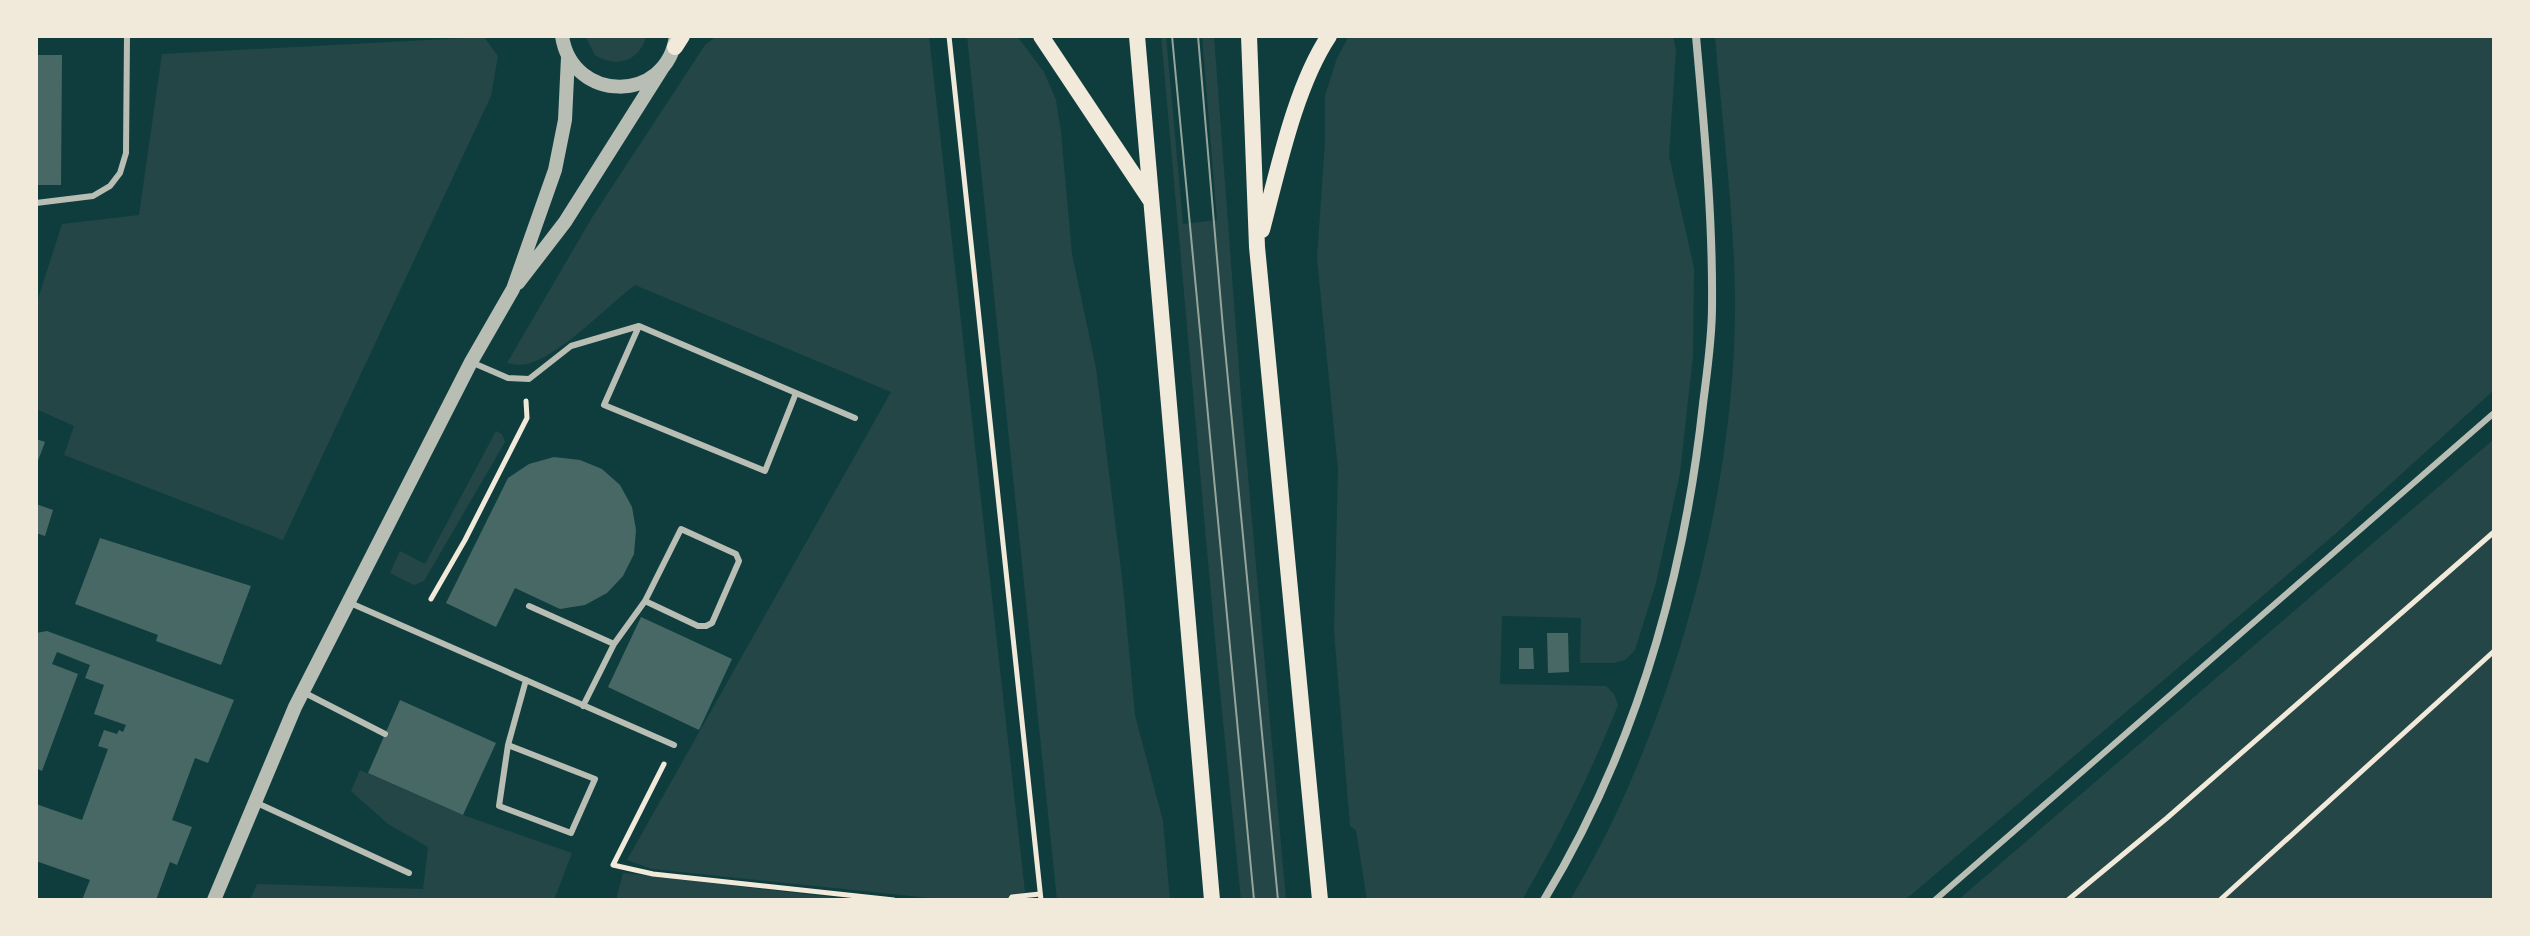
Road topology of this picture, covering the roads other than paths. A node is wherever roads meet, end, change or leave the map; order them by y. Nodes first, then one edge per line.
1 (127, 36) edge
2 (562, 36) edge
3 (1041, 36) edge
4 (1137, 36) edge
5 (1249, 36) edge
6 (1329, 36) edge
7 (1696, 36) edge
8 (678, 40) edge
9 (568, 57) junction
10 (663, 67) junction
11 (36, 203) edge
12 (1152, 204) junction
13 (1257, 247) junction
14 (513, 289) junction
15 (639, 326) junction
16 (471, 362) junction
17 (796, 393) junction
18 (2494, 413) edge
19 (855, 418) dead end
20 (645, 601) junction
21 (348, 602) junction
22 (529, 606) dead end
23 (614, 644) junction
24 (526, 680) junction
25 (303, 692) junction
26 (583, 706) junction
27 (385, 734) dead end
28 (508, 745) junction
29 (674, 745) road end
30 (254, 802) junction
31 (409, 873) dead end
32 (214, 900) edge
33 (1212, 900) edge
34 (1320, 900) edge
35 (1544, 900) edge
36 (1935, 900) edge

1 - 11 lane
2 - 9 street
3 - 12 main road
4 - 12 main road
5 - 13 main road
6 - 13 main road
7 - 35 street
8 - 10 street
9 - 10 street
9 - 14 street
10 - 14 street
12 - 33 main road
13 - 34 main road
14 - 16 street
15 - 16 lane
15 - 17 lane
15 - 17 lane
16 - 21 street
17 - 19 lane
18 - 36 lane
20 - 20 lane
20 - 23 lane
21 - 24 lane
21 - 25 street
22 - 23 lane
23 - 26 lane
24 - 26 lane
24 - 28 lane
25 - 27 lane
25 - 30 street
26 - 29 lane
28 - 28 lane
30 - 31 lane
30 - 32 street

